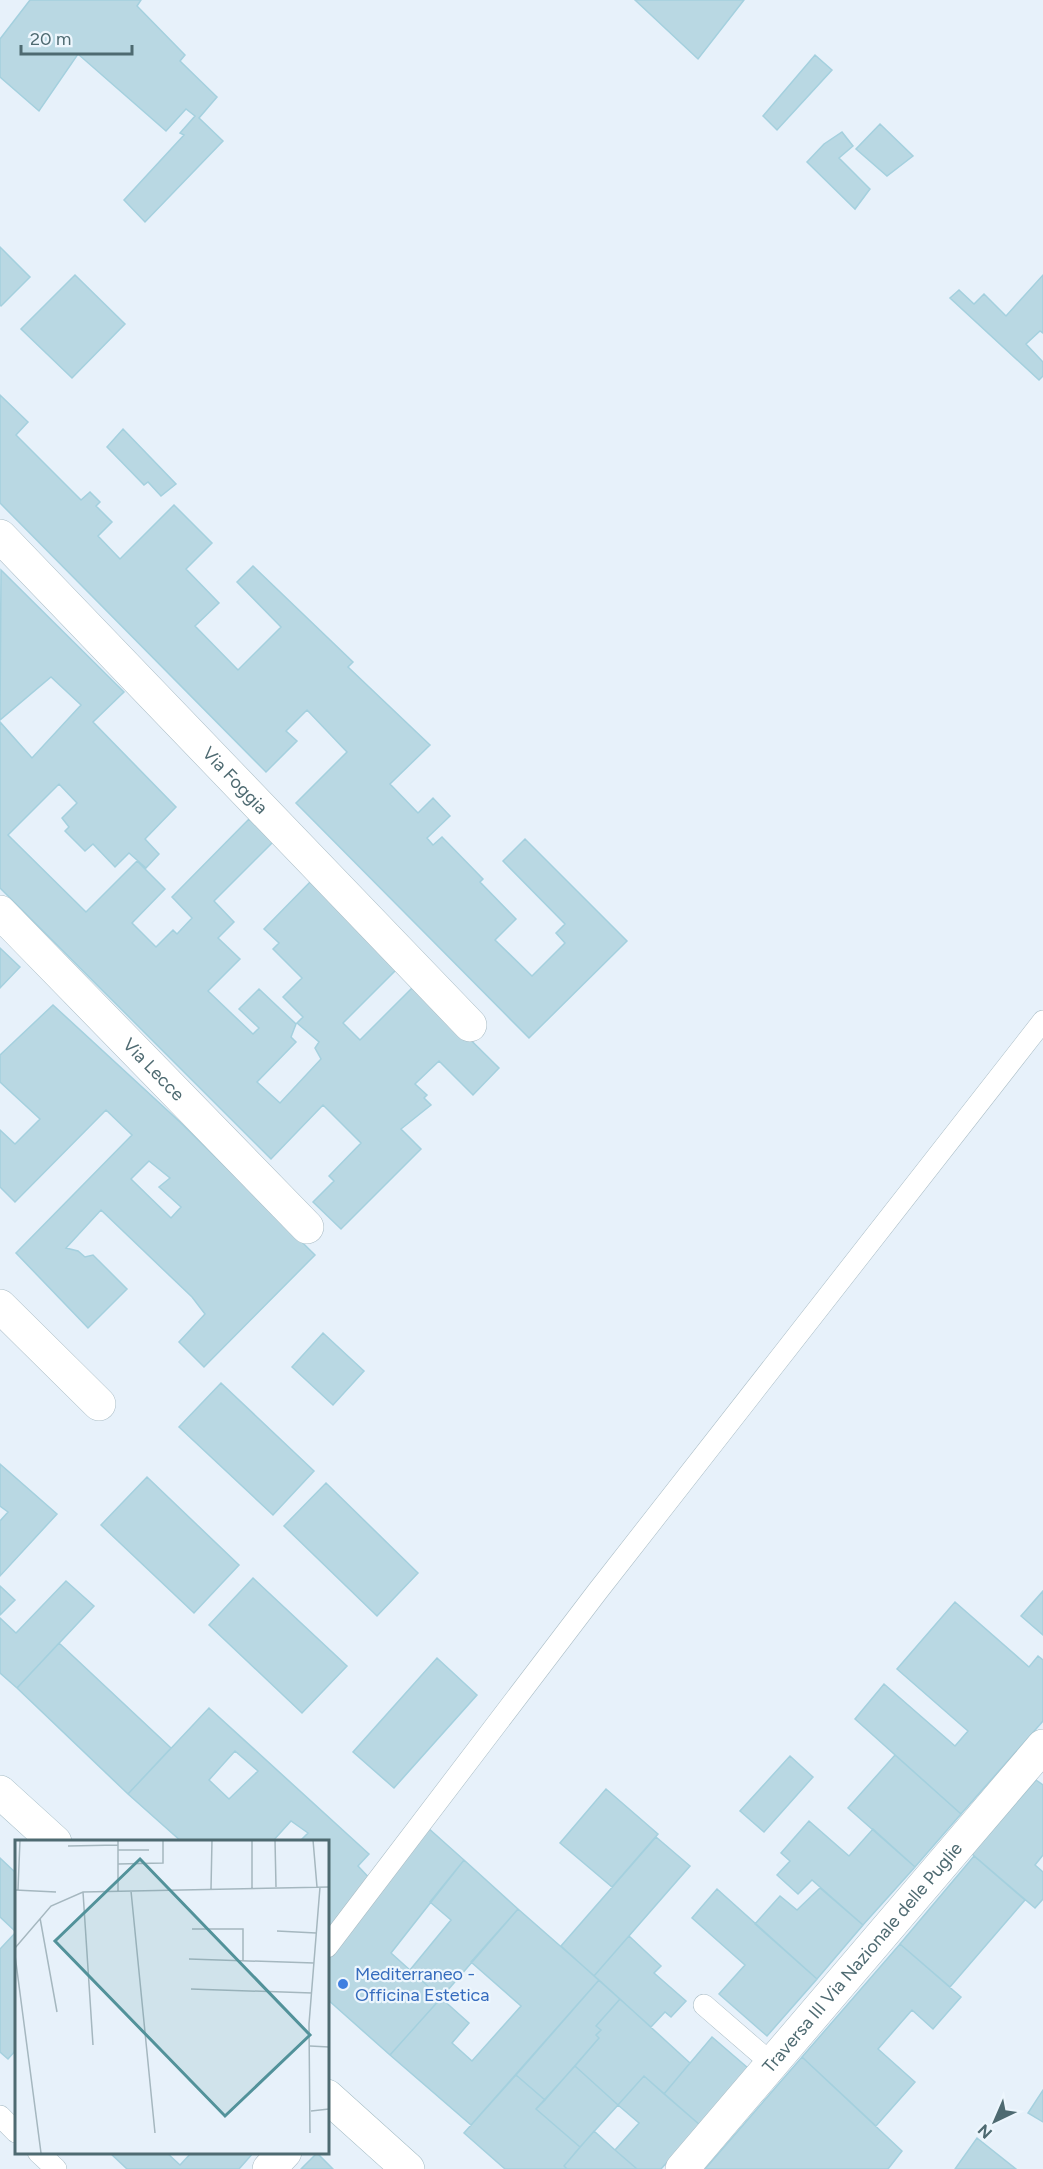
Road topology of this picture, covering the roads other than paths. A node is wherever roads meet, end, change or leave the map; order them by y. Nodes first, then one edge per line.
1 (0, 536) edge
2 (0, 912) edge
3 (1043, 1021) edge
4 (470, 1025) dead end
5 (308, 1227) dead end
6 (0, 1306) edge
7 (99, 1404) dead end
8 (1043, 1746) edge
9 (0, 1792) edge
10 (53, 1840) edge
11 (328, 1946) edge
12 (704, 2005) dead end
13 (771, 2063) junction
14 (329, 2102) edge
15 (0, 2116) edge
16 (15, 2131) edge
17 (40, 2154) edge
18 (283, 2154) edge
19 (56, 2169) edge
20 (269, 2169) edge
21 (408, 2169) edge
22 (682, 2169) edge

1 - 4 street, Via Foggia
2 - 5 street, Via Lecce
3 - 11 lane
6 - 7 street
8 - 13 street, Traversa III Via Nazionale delle Puglie
9 - 10 street
12 - 13 lane
13 - 22 street, Traversa III Via Nazionale delle Puglie
14 - 21 street
15 - 16 lane
17 - 19 lane
18 - 20 street

